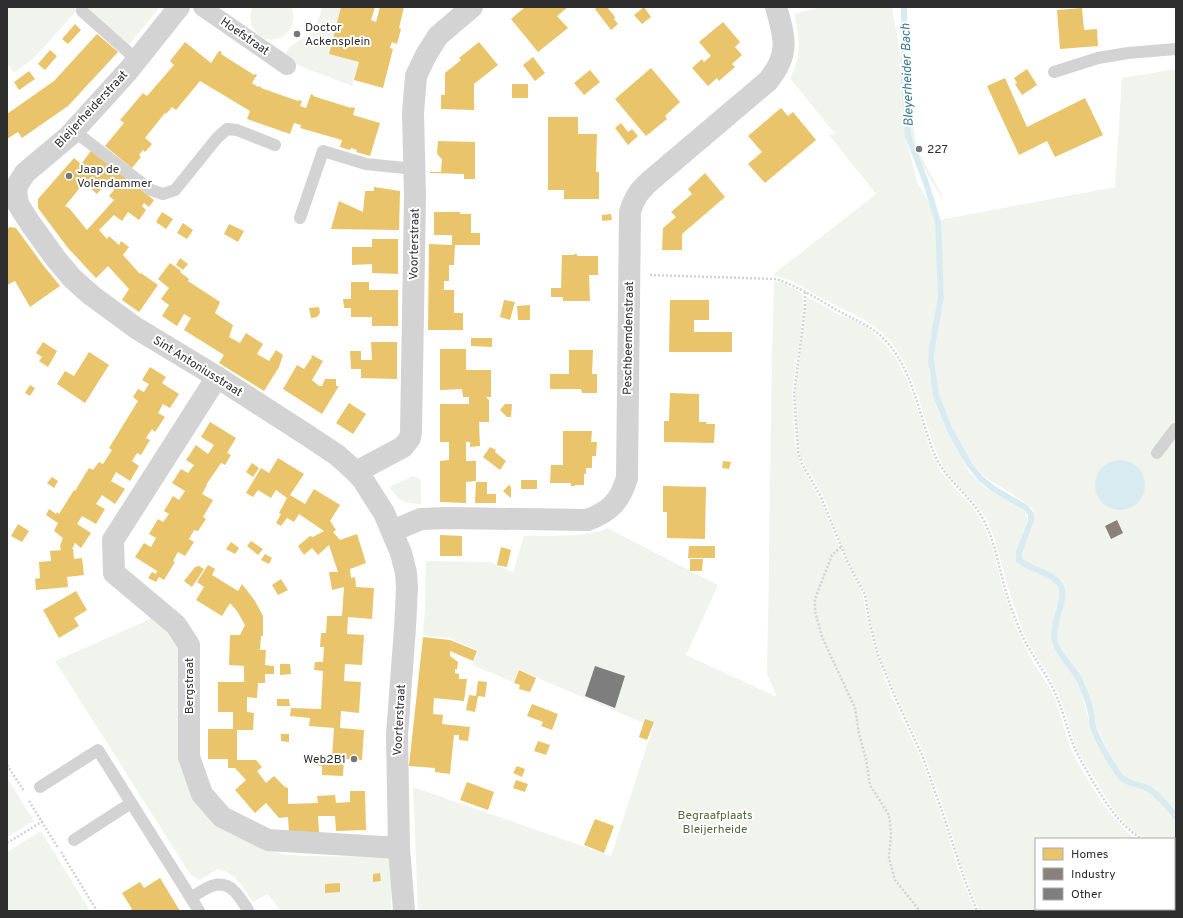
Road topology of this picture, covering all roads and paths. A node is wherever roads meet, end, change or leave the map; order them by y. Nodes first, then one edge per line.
1 (202, 7) edge
2 (472, 7) edge
3 (776, 7) edge
4 (82, 11) dead end
5 (175, 12) edge
6 (1176, 49) edge
7 (137, 60) junction
8 (287, 66) dead end
9 (1054, 72) dead end
10 (74, 130) junction
11 (275, 146) dead end
12 (414, 169) junction
13 (12, 193) edge
14 (300, 218) dead end
15 (629, 274) junction
16 (805, 292) junction
17 (217, 377) junction
18 (1176, 421) edge
19 (1176, 429) edge
20 (1176, 436) edge
21 (1157, 453) dead end
22 (356, 472) junction
23 (392, 531) junction
24 (841, 547) junction
25 (7, 765) edge
26 (40, 787) dead end
27 (131, 803) junction
28 (42, 821) junction
29 (1140, 838) edge
30 (74, 840) dead end
31 (7, 843) edge
32 (399, 848) junction
33 (191, 898) junction
34 (248, 910) edge
35 (97, 911) edge
36 (199, 911) edge
37 (404, 911) edge
38 (920, 911) edge
39 (977, 911) edge

1 - 8 street, Hoefstraat
2 - 12 street, Voorterstraat
3 - 15 street, Peschbeemdenstraat
4 - 7 lane
5 - 7 street, Bleijerheiderstraat
6 - 9 lane
7 - 10 street, Bleijerheiderstraat
10 - 11 lane
10 - 13 street, Bleijerheiderstraat
12 - 14 lane
12 - 22 street, Voorterstraat
13 - 17 street, Sint Antoniusstraat
15 - 16 path
15 - 23 street, Peschbeemdenstraat
16 - 24 path
16 - 29 path
17 - 22 street, Sint Antoniusstraat
17 - 32 street, Bergstraat
18 - 19 lane
19 - 20 lane
19 - 21 lane
22 - 23 street, Sint Antoniusstraat
23 - 32 street, Voorterstraat
24 - 38 path
24 - 39 path
25 - 28 path
26 - 27 lane
27 - 30 lane
27 - 33 lane
28 - 31 path
28 - 35 path
32 - 37 street, Voorterstraat
33 - 34 lane
33 - 36 lane

